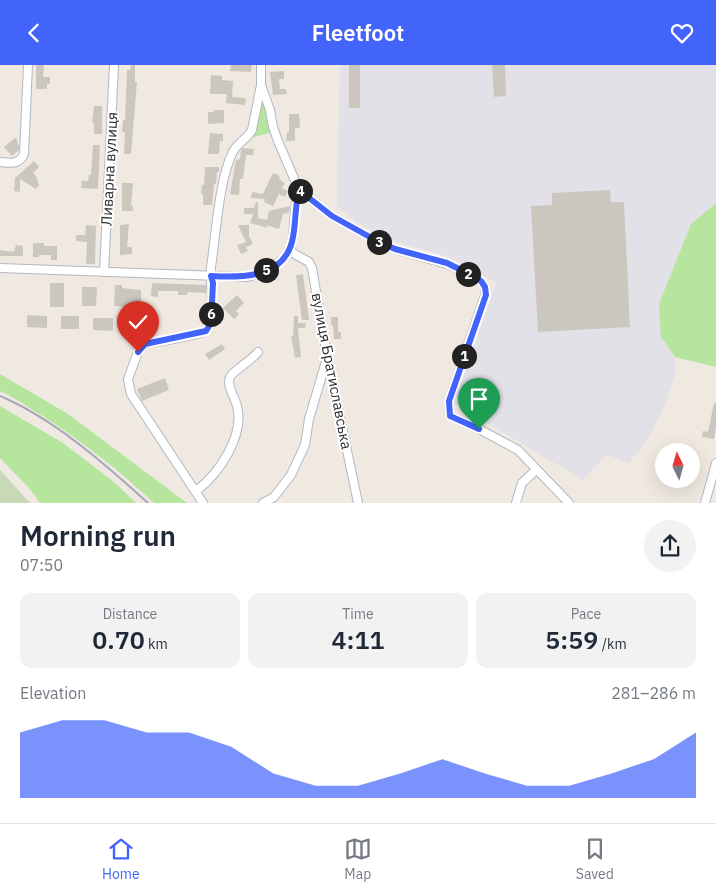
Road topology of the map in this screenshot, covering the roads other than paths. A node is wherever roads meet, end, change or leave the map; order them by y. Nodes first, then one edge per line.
1 (28, 65) edge
2 (114, 65) edge
3 (261, 65) edge
4 (261, 85) junction
5 (0, 162) edge
6 (299, 190) junction
7 (290, 251) junction
8 (0, 269) edge
9 (104, 272) junction
10 (211, 276) junction
11 (258, 352) dead end
12 (327, 355) junction
13 (716, 463) edge
14 (536, 470) junction
15 (196, 491) junction
16 (203, 503) edge
17 (264, 503) edge
18 (358, 503) edge
19 (516, 503) edge
20 (569, 503) edge
21 (705, 503) edge

1 - 5 street
2 - 9 street, Ливарна вулиця
3 - 4 street
4 - 6 street
4 - 10 street
6 - 7 street
6 - 14 street
7 - 10 street
7 - 12 street, вулиця Братиславська
8 - 9 street
9 - 10 street
10 - 15 street
11 - 15 street
12 - 17 street
12 - 18 street, вулиця Братиславська
13 - 21 street
14 - 19 street
14 - 20 street
15 - 16 street

